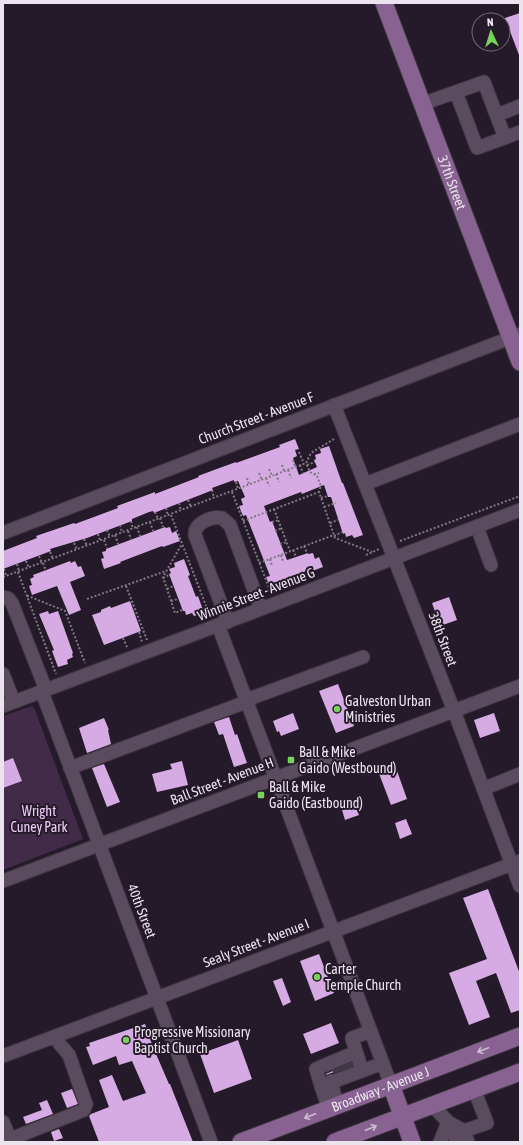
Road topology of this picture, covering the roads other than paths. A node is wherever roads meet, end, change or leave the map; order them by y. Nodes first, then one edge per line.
1 (384, 3) edge
2 (456, 92) junction
3 (422, 104) junction
4 (520, 106) edge
5 (497, 115) junction
6 (520, 132) edge
7 (505, 138) junction
8 (515, 336) edge
9 (520, 362) edge
10 (334, 405) junction
11 (520, 424) edge
12 (365, 484) junction
13 (520, 510) edge
14 (477, 527) junction
15 (3, 533) edge
16 (394, 558) junction
17 (491, 565) dead end
18 (3, 597) edge
19 (261, 609) junction
20 (219, 621) junction
21 (363, 657) dead end
22 (3, 674) edge
23 (520, 686) edge
24 (44, 691) junction
25 (246, 701) junction
26 (8, 704) edge
27 (454, 711) junction
28 (70, 768) junction
29 (520, 774) edge
30 (275, 778) junction
31 (483, 789) junction
32 (99, 845) junction
33 (516, 862) edge
34 (3, 881) edge
35 (520, 886) edge
36 (333, 931) junction
37 (157, 998) junction
38 (371, 1031) junction
39 (56, 1036) junction
40 (520, 1036) edge
41 (3, 1056) edge
42 (383, 1063) junction
43 (340, 1070) junction
44 (520, 1072) edge
45 (391, 1085) junction
46 (474, 1089) junction
47 (432, 1105) junction
48 (333, 1107) junction
49 (403, 1116) junction
50 (3, 1122) edge
51 (448, 1122) junction
52 (462, 1137) edge
53 (8, 1141) edge
54 (211, 1142) edge
55 (241, 1142) edge
56 (334, 1142) edge
57 (412, 1142) edge
58 (440, 1142) edge

1 - 3 main road, 37th Street
2 - 3 street
2 - 5 street
2 - 7 street
3 - 8 main road, 37th Street
4 - 5 street
5 - 7 street
6 - 7 street
8 - 9 main road, 37th Street
8 - 10 street, Church Street - Avenue F
10 - 12 street, 38th Street
10 - 15 street, Church Street - Avenue F
11 - 12 street
12 - 16 street, 38th Street
13 - 14 street, Winnie Street - Avenue G
14 - 16 street, Winnie Street - Avenue G
14 - 17 street
16 - 19 street, Winnie Street - Avenue G
16 - 27 street, 38th Street
18 - 24 street, 40th Street
19 - 20 street, Winnie Street - Avenue G
19 - 20 street
20 - 24 street, Winnie Street - Avenue G
20 - 25 street
21 - 25 street
22 - 26 street
23 - 27 street, Ball Street - Avenue H
24 - 26 street, Winnie Street - Avenue G
24 - 28 street, 40th Street
25 - 28 street
25 - 30 street
27 - 30 street, Ball Street - Avenue H
27 - 31 street, 38th Street
28 - 32 street, 40th Street
29 - 31 street
30 - 32 street, Ball Street - Avenue H
30 - 36 street
31 - 33 street, 38th Street
32 - 34 street, Ball Street - Avenue H
32 - 37 street, 40th Street
33 - 35 street, 38th Street
33 - 36 street, Sealy Street - Avenue I
36 - 37 street, Sealy Street - Avenue I
36 - 38 street
37 - 39 street, Sealy Street - Avenue I
37 - 54 street, 40th Street
38 - 42 street
38 - 43 street
39 - 41 street, Sealy Street - Avenue I
39 - 53 street
40 -> 45 main road, Broadway - Avenue J
42 - 43 street
42 - 45 street
43 - 48 street
44 - 46 main road
45 - 48 main road, Broadway - Avenue J
45 - 49 main road
46 - 47 main road
46 - 52 street
47 - 49 main road
47 - 51 street
48 -> 55 main road, Broadway - Avenue J
56 -> 49 main road
49 - 57 main road
50 - 53 street
51 - 52 street
51 - 58 street

